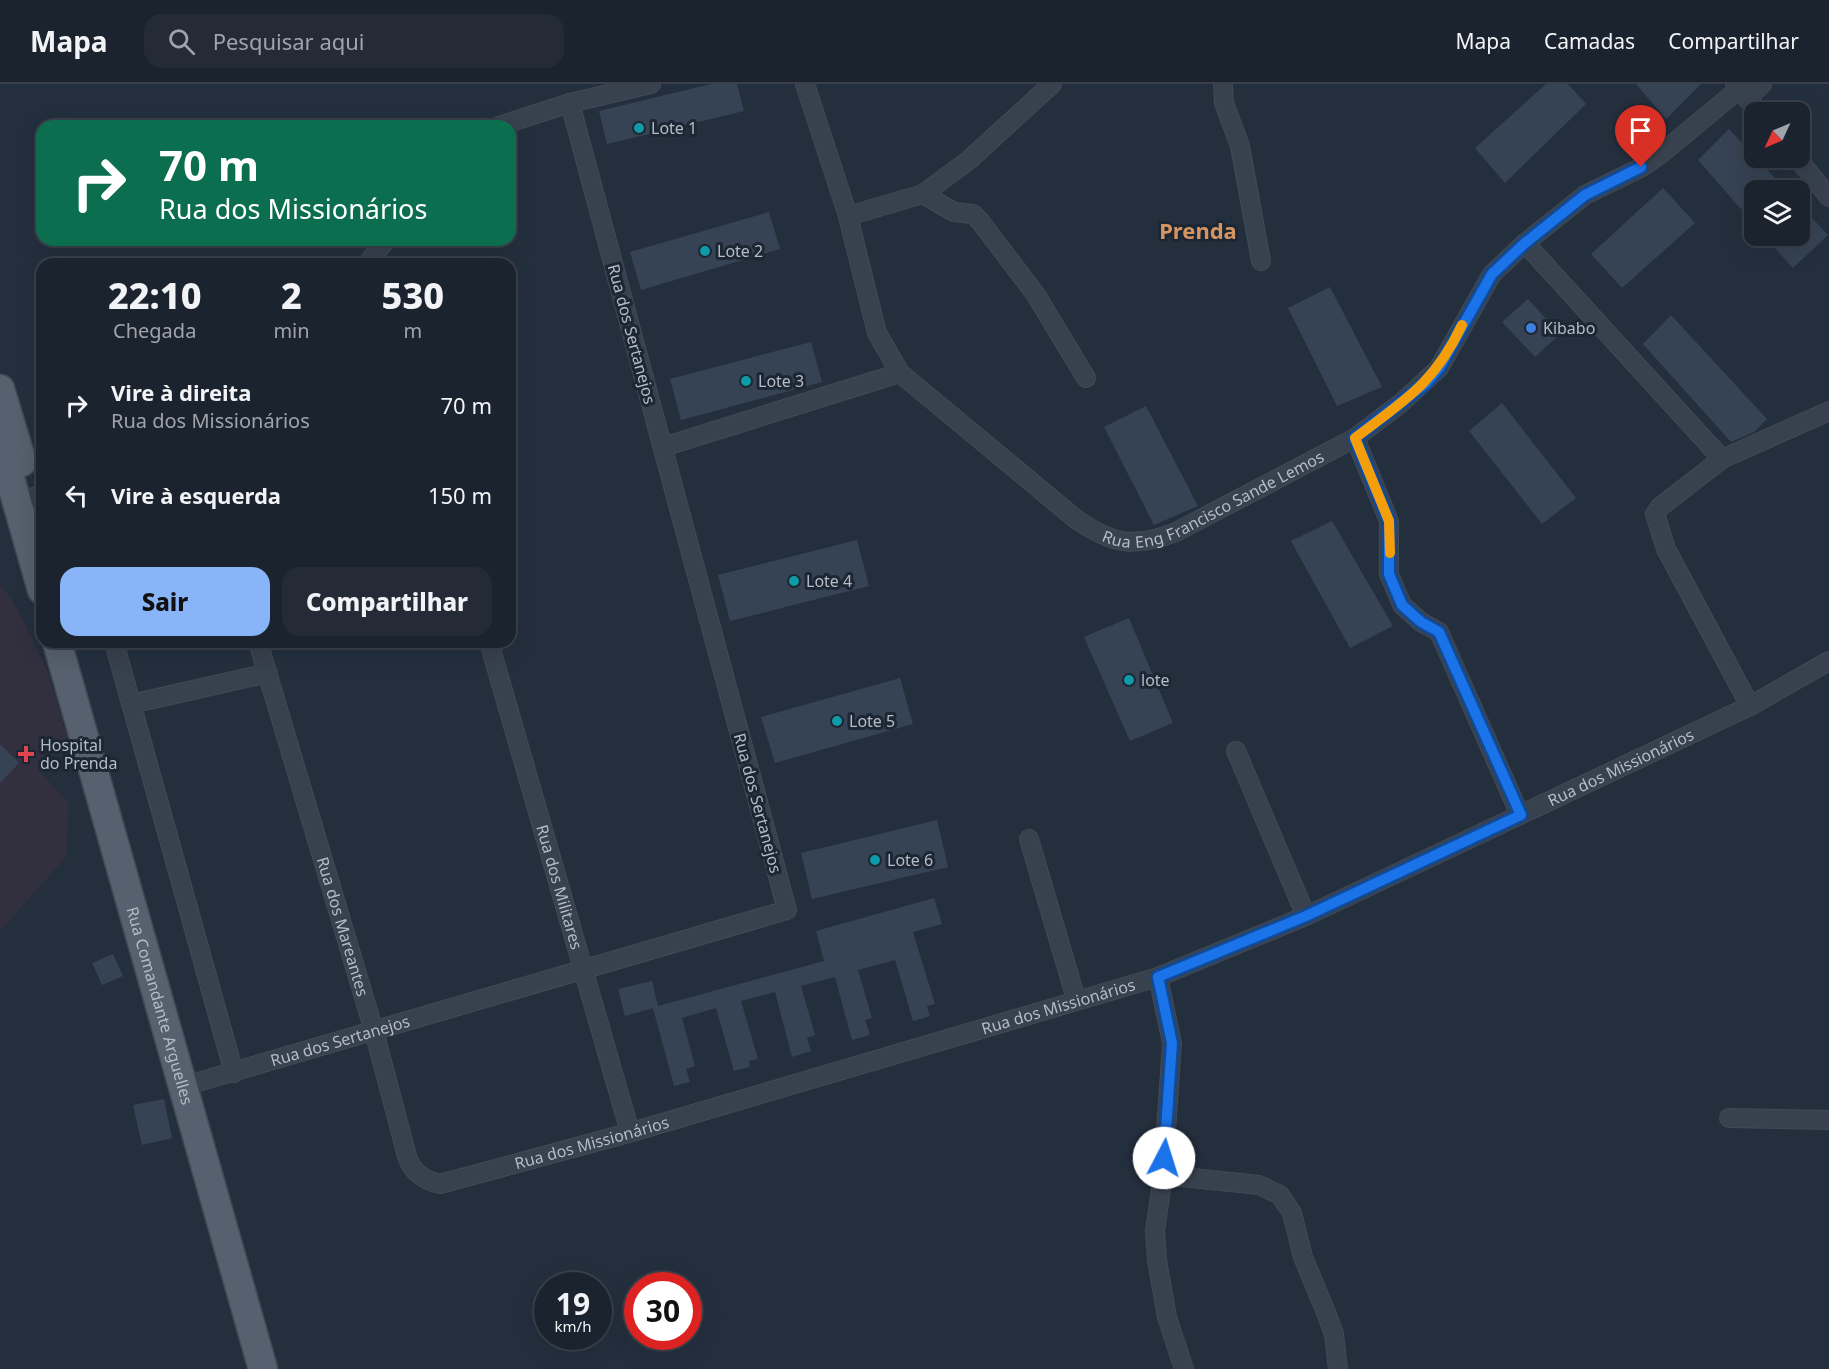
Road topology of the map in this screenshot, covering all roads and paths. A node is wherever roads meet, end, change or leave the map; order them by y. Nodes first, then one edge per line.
1 (651, 84) edge
2 (805, 84) edge
3 (1052, 84) edge
4 (1223, 84) edge
5 (1762, 84) edge
6 (1745, 96) edge
7 (570, 103) junction
8 (516, 120) edge
9 (1805, 168) edge
10 (923, 194) junction
11 (1829, 197) edge
12 (848, 216) junction
13 (1525, 243) junction
14 (381, 246) edge
15 (372, 258) edge
16 (1261, 261) dead end
17 (900, 373) junction
18 (1086, 378) dead end
19 (0, 389) edge
20 (1829, 411) edge
21 (1355, 438) junction
22 (0, 443) edge
23 (663, 447) junction
24 (1722, 459) junction
25 (36, 490) edge
26 (36, 569) edge
27 (59, 648) edge
28 (76, 648) edge
29 (116, 648) edge
30 (260, 648) edge
31 (491, 648) edge
32 (1829, 661) edge
33 (268, 673) junction
34 (131, 704) junction
35 (1750, 706) junction
36 (1236, 751) dead end
37 (1521, 815) junction
38 (1029, 839) dead end
39 (1306, 916) junction
40 (582, 970) junction
41 (1158, 977) junction
42 (1076, 999) junction
43 (374, 1031) junction
44 (234, 1073) junction
45 (198, 1082) junction
46 (1729, 1118) dead end
47 (1829, 1119) edge
48 (630, 1132) junction
49 (1163, 1174) junction
50 (452, 1183) joint
51 (263, 1369) edge
52 (279, 1369) edge
53 (1184, 1369) edge
54 (1338, 1369) edge

1 - 7 street
2 - 12 street, Rua Eng Francisco Sande Lemos
3 - 10 street
4 - 16 street
5 - 6 street, Rua Eng Francisco Sande Lemos
6 - 13 street, Rua Eng Francisco Sande Lemos
7 - 8 street
7 - 23 street, Rua dos Sertanejos
9 - 11 street
10 - 12 street
10 - 18 street
12 - 17 street, Rua Eng Francisco Sande Lemos
13 - 21 street, Rua Eng Francisco Sande Lemos
13 - 24 street
14 - 15 street
17 - 21 street, Rua Eng Francisco Sande Lemos
17 - 23 street
19 - 25 main road
20 - 24 street
21 - 37 street
22 - 26 main road
23 - 40 street, Rua dos Sertanejos
24 - 35 street
27 - 51 main road, Rua Comandante Arguelles
28 - 45 main road, Rua Comandante Arguelles
29 - 34 street
30 - 33 street, Rua dos Mareantes
31 - 40 street, Rua dos Militares
32 - 35 street, Rua dos Missionários
33 - 34 street
33 - 43 street, Rua dos Mareantes
34 - 44 street
35 - 37 street, Rua dos Missionários
36 - 39 street
37 - 39 street, Rua dos Missionários
38 - 42 street
39 - 41 street, Rua dos Missionários
40 - 43 street, Rua dos Sertanejos
40 - 48 street, Rua dos Militares
41 - 42 street, Rua dos Missionários
41 - 49 street
42 - 48 street, Rua dos Missionários
43 - 44 street, Rua dos Sertanejos
43 - 50 street, Rua dos Mareantes
44 - 45 street, Rua dos Sertanejos
45 - 52 main road, Rua Comandante Arguelles
46 - 47 street
48 - 50 street, Rua dos Missionários
49 - 53 street
49 - 54 street

